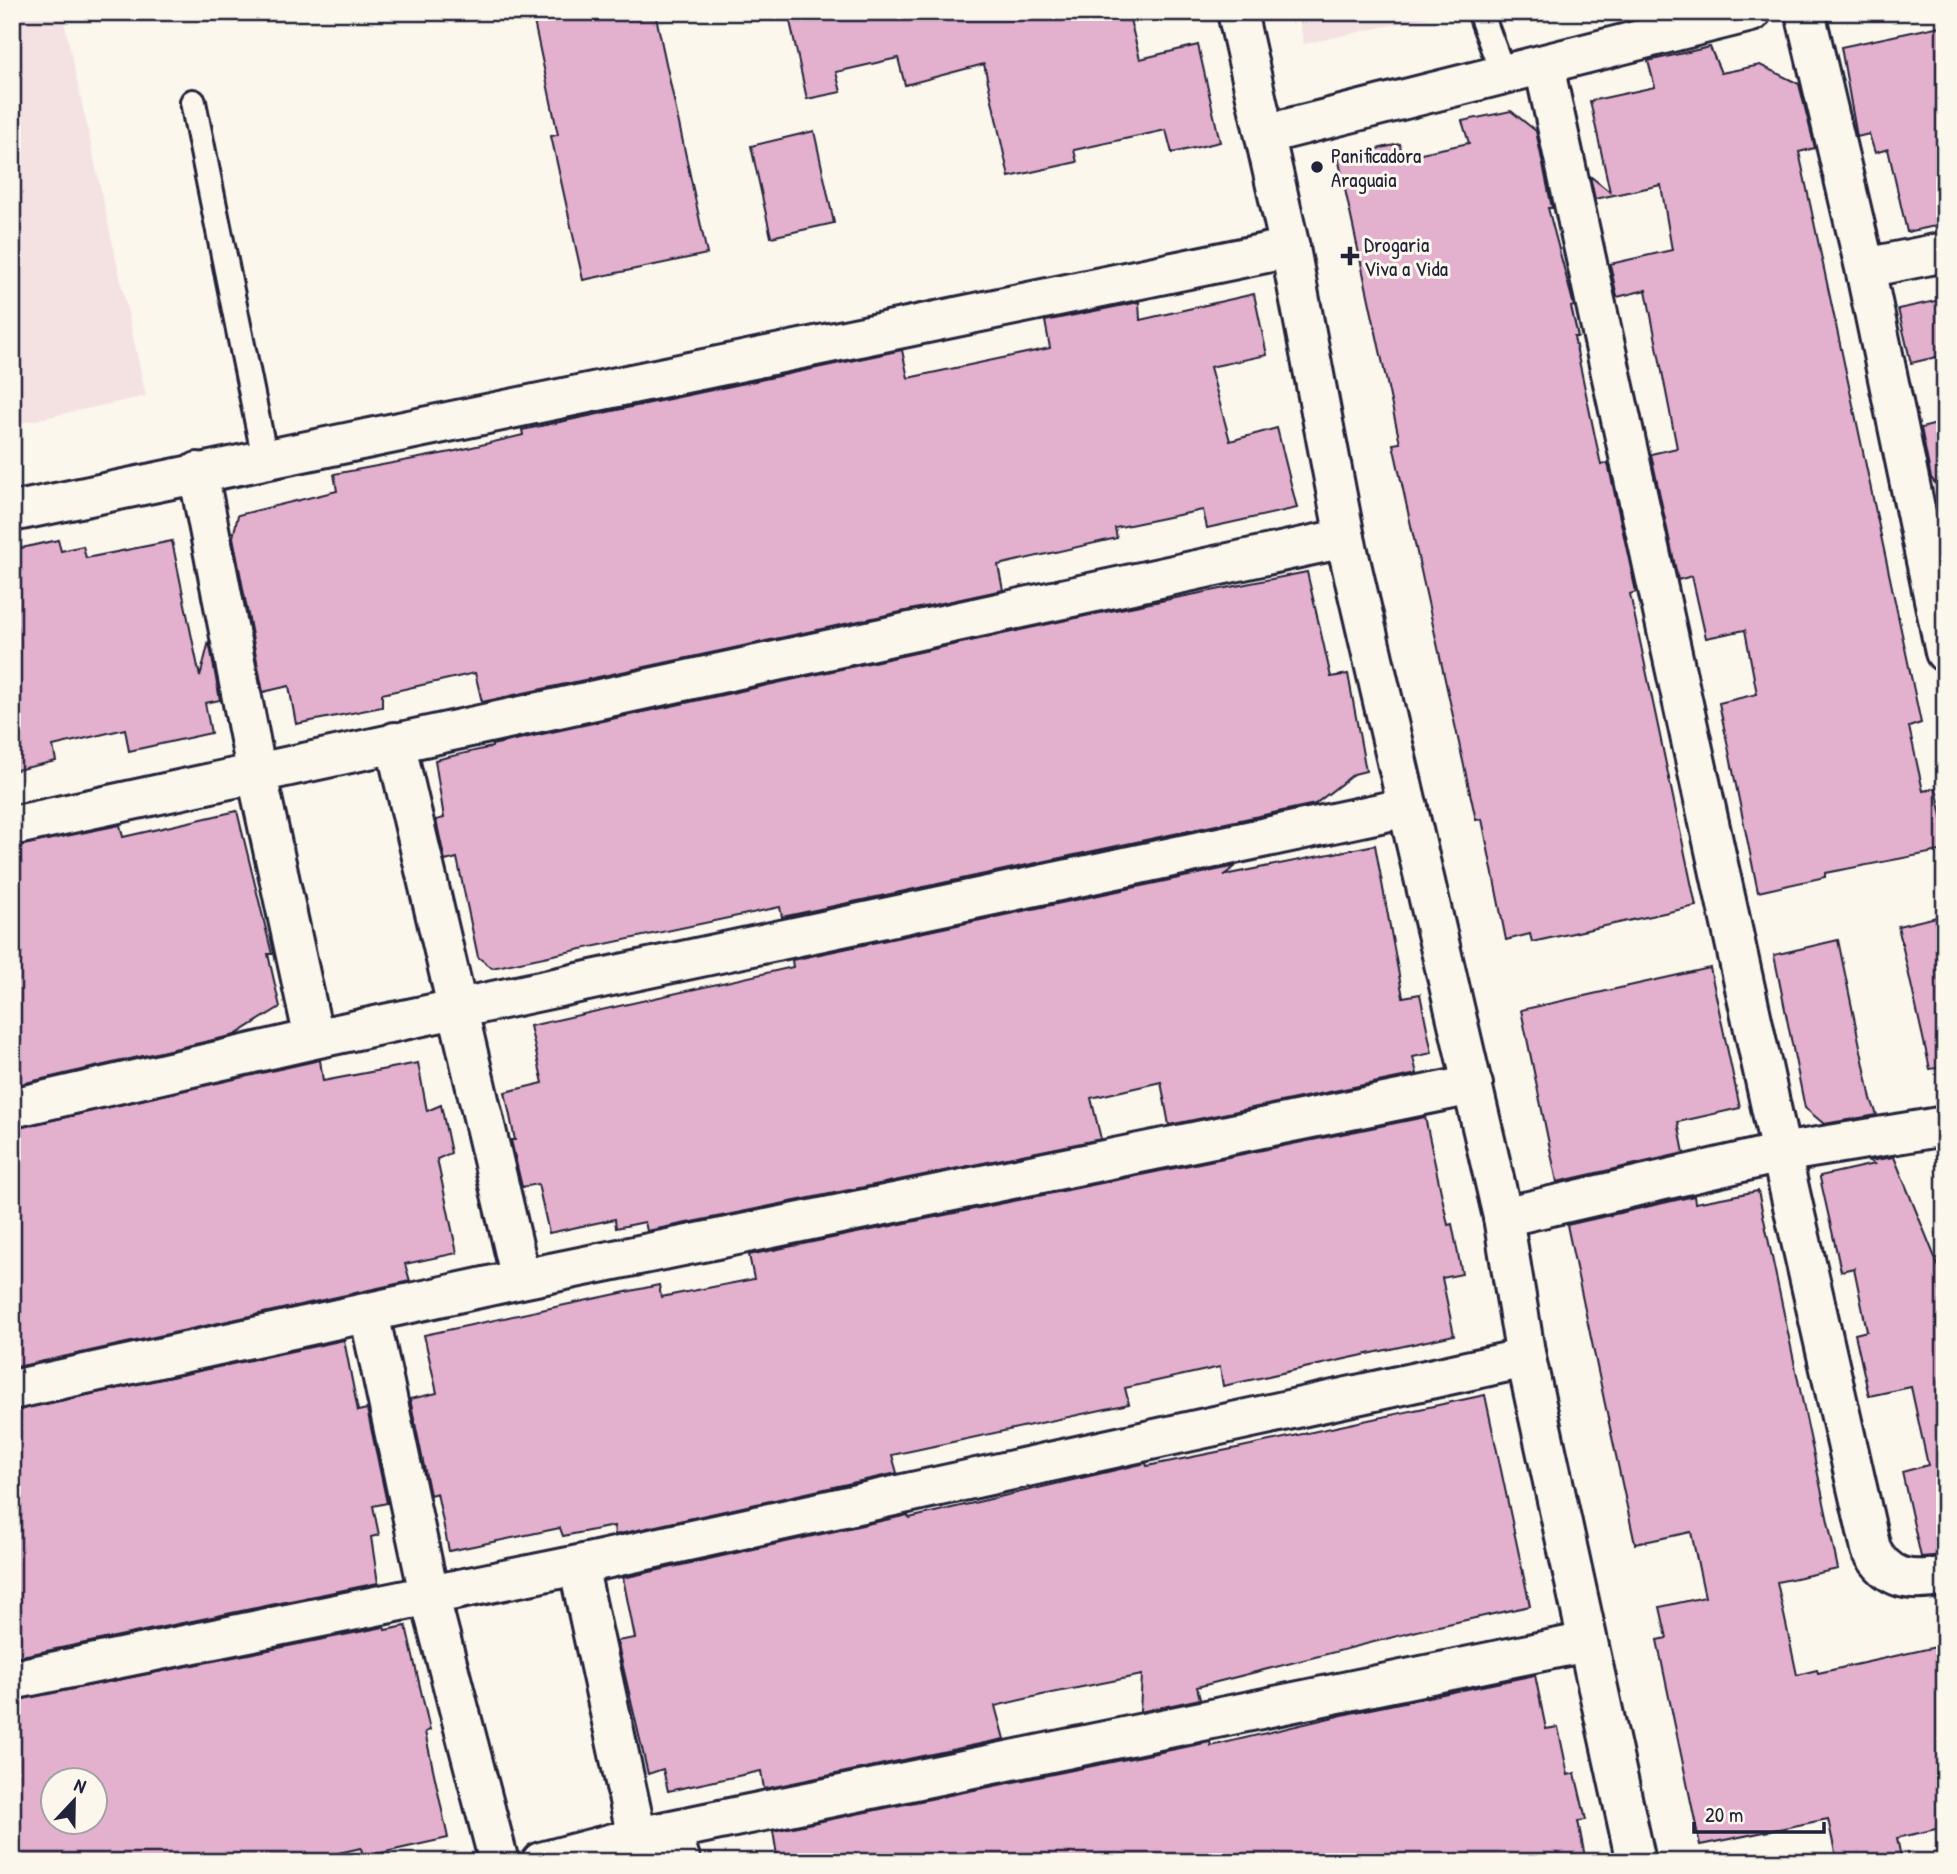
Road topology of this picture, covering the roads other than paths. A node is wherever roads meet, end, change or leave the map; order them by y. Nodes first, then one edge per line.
1 (1237, 12) edge
2 (1480, 12) edge
3 (1751, 12) edge
4 (1805, 12) edge
5 (1544, 66) junction
6 (1504, 76) junction
7 (193, 102) dead end
8 (1266, 134) junction
9 (1290, 248) junction
10 (1945, 252) edge
11 (1865, 268) junction
12 (265, 458) junction
13 (198, 472) junction
14 (12, 512) edge
15 (1933, 532) edge
16 (1345, 538) junction
17 (1945, 652) edge
18 (396, 742) junction
19 (257, 775) junction
20 (1408, 807) junction
21 (12, 827) edge
22 (457, 1011) junction
23 (314, 1039) junction
24 (1473, 1085) junction
25 (12, 1108) edge
26 (1945, 1126) edge
27 (1782, 1153) junction
28 (1503, 1217) junction
29 (521, 1279) junction
30 (369, 1313) junction
31 (1526, 1358) junction
32 (12, 1390) edge
33 (578, 1565) junction
34 (1945, 1576) edge
35 (429, 1594) junction
36 (1587, 1642) junction
37 (12, 1680) edge
38 (663, 1843) edge
39 (499, 1862) edge
40 (541, 1862) edge
41 (1636, 1862) edge

1 - 8 street
2 - 6 lane
3 - 5 street
4 - 11 street
5 - 6 street
5 - 27 street
6 - 8 street
7 - 12 lane
8 - 9 street
9 - 12 street
9 - 16 street
10 - 11 street
11 - 15 street
12 - 13 street
13 - 14 street
13 - 19 street
15 - 17 street
16 - 18 street
16 - 20 street
18 - 19 street
18 - 22 street
19 - 21 street
19 - 23 street
20 - 22 street
20 - 24 street
22 - 23 street
22 - 29 street
23 - 25 street
24 - 28 street
24 - 29 street
26 - 27 street
27 - 28 street
27 - 34 street
28 - 31 street
29 - 30 street
30 - 32 street
30 - 35 street
31 - 33 street
31 - 36 street
33 - 35 street
33 - 38 street
35 - 37 street
35 - 39 street
36 - 38 street
36 - 41 street
38 - 40 street

